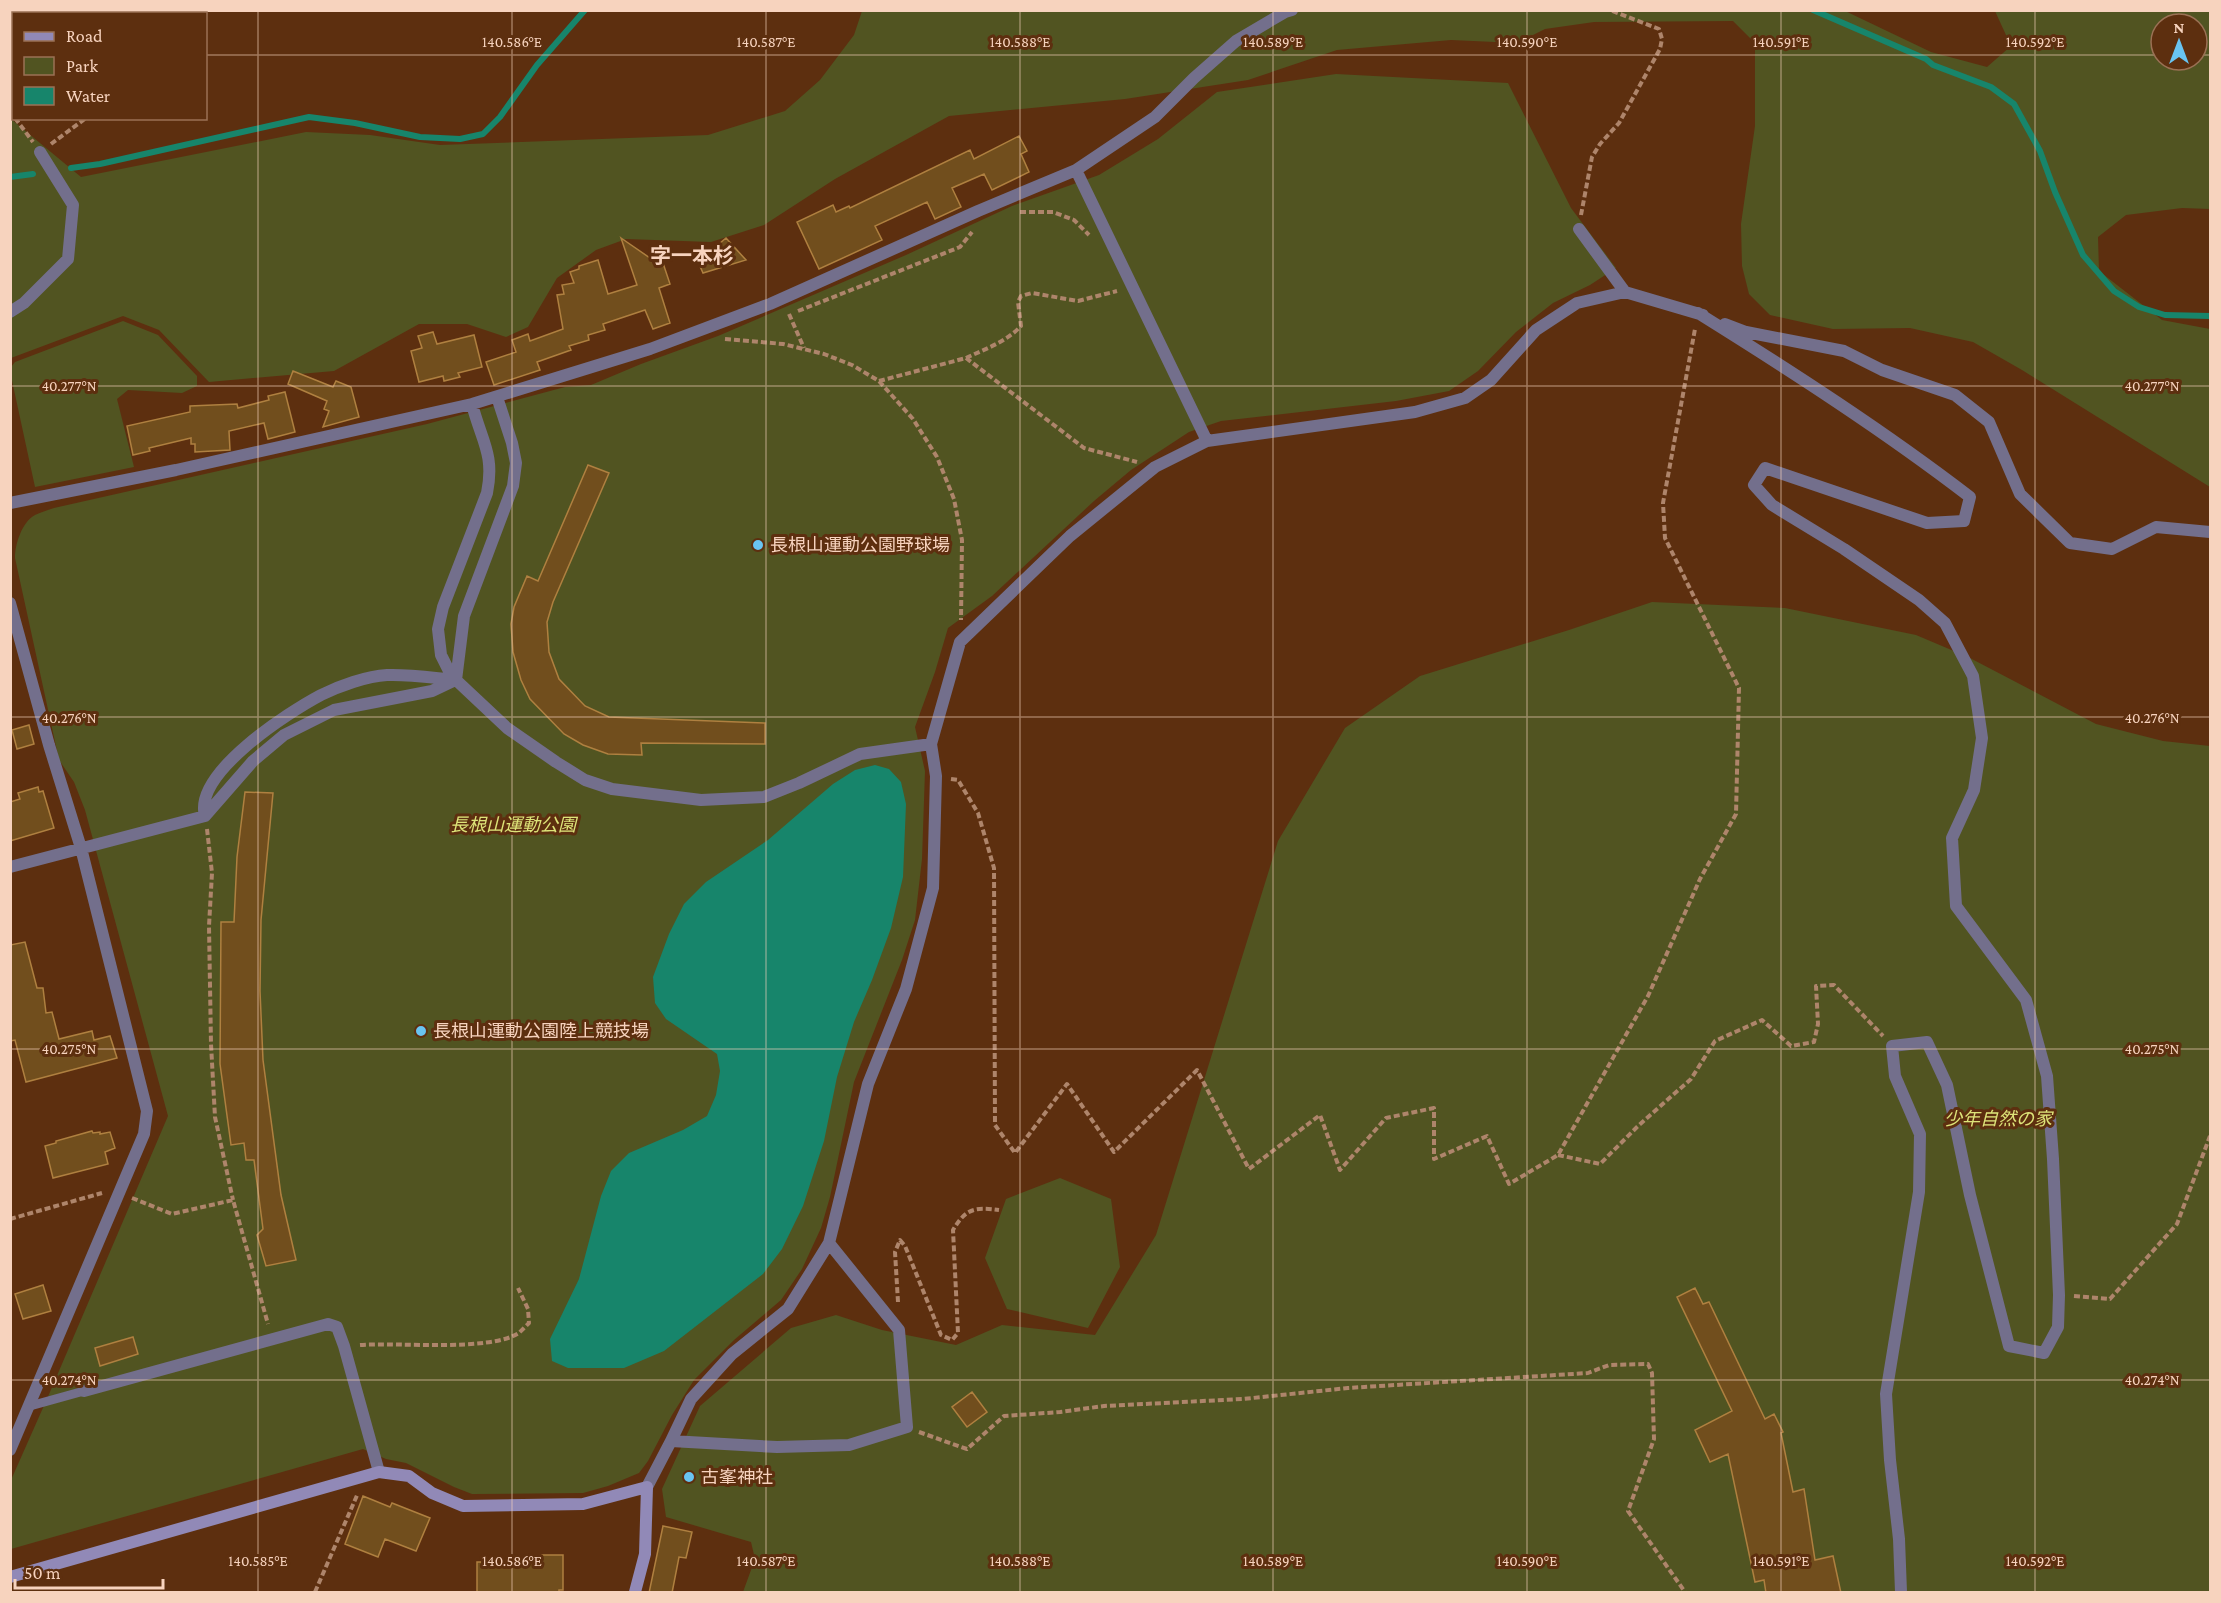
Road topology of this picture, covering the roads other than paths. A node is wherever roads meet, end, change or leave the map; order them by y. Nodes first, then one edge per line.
1 (1292, 10) edge
2 (40, 152) road end
3 (1076, 170) junction
4 (1578, 229) road end
5 (1625, 292) junction
6 (10, 312) edge
7 (1698, 314) junction
8 (497, 397) junction
9 (472, 404) junction
10 (1207, 441) junction
11 (10, 503) edge
12 (2211, 532) edge
13 (10, 603) edge
14 (456, 680) junction
15 (931, 744) junction
16 (205, 816) junction
17 (81, 848) junction
18 (10, 867) edge
19 (830, 1243) junction
20 (84, 1391) joint
21 (30, 1406) junction
22 (671, 1441) junction
23 (10, 1450) edge
24 (379, 1472) junction
25 (647, 1487) junction
26 (10, 1577) edge
27 (635, 1593) edge
28 (1901, 1593) edge

1 - 3 street
2 - 6 street
3 - 8 street
3 - 10 street
4 - 5 street
5 - 7 street
5 - 10 street
7 - 12 street
7 - 28 street
8 - 9 street
8 - 14 street
9 - 11 street
9 - 14 street
10 - 15 street
13 - 17 street
14 - 15 street
14 - 16 street
14 - 16 street
15 - 19 street
16 - 17 street
17 - 18 street
17 - 21 street
19 - 22 street
19 - 22 street
20 - 21 lane
20 - 24 street
21 - 23 street
22 - 25 street
24 - 25 street
24 - 26 street
25 - 27 street

